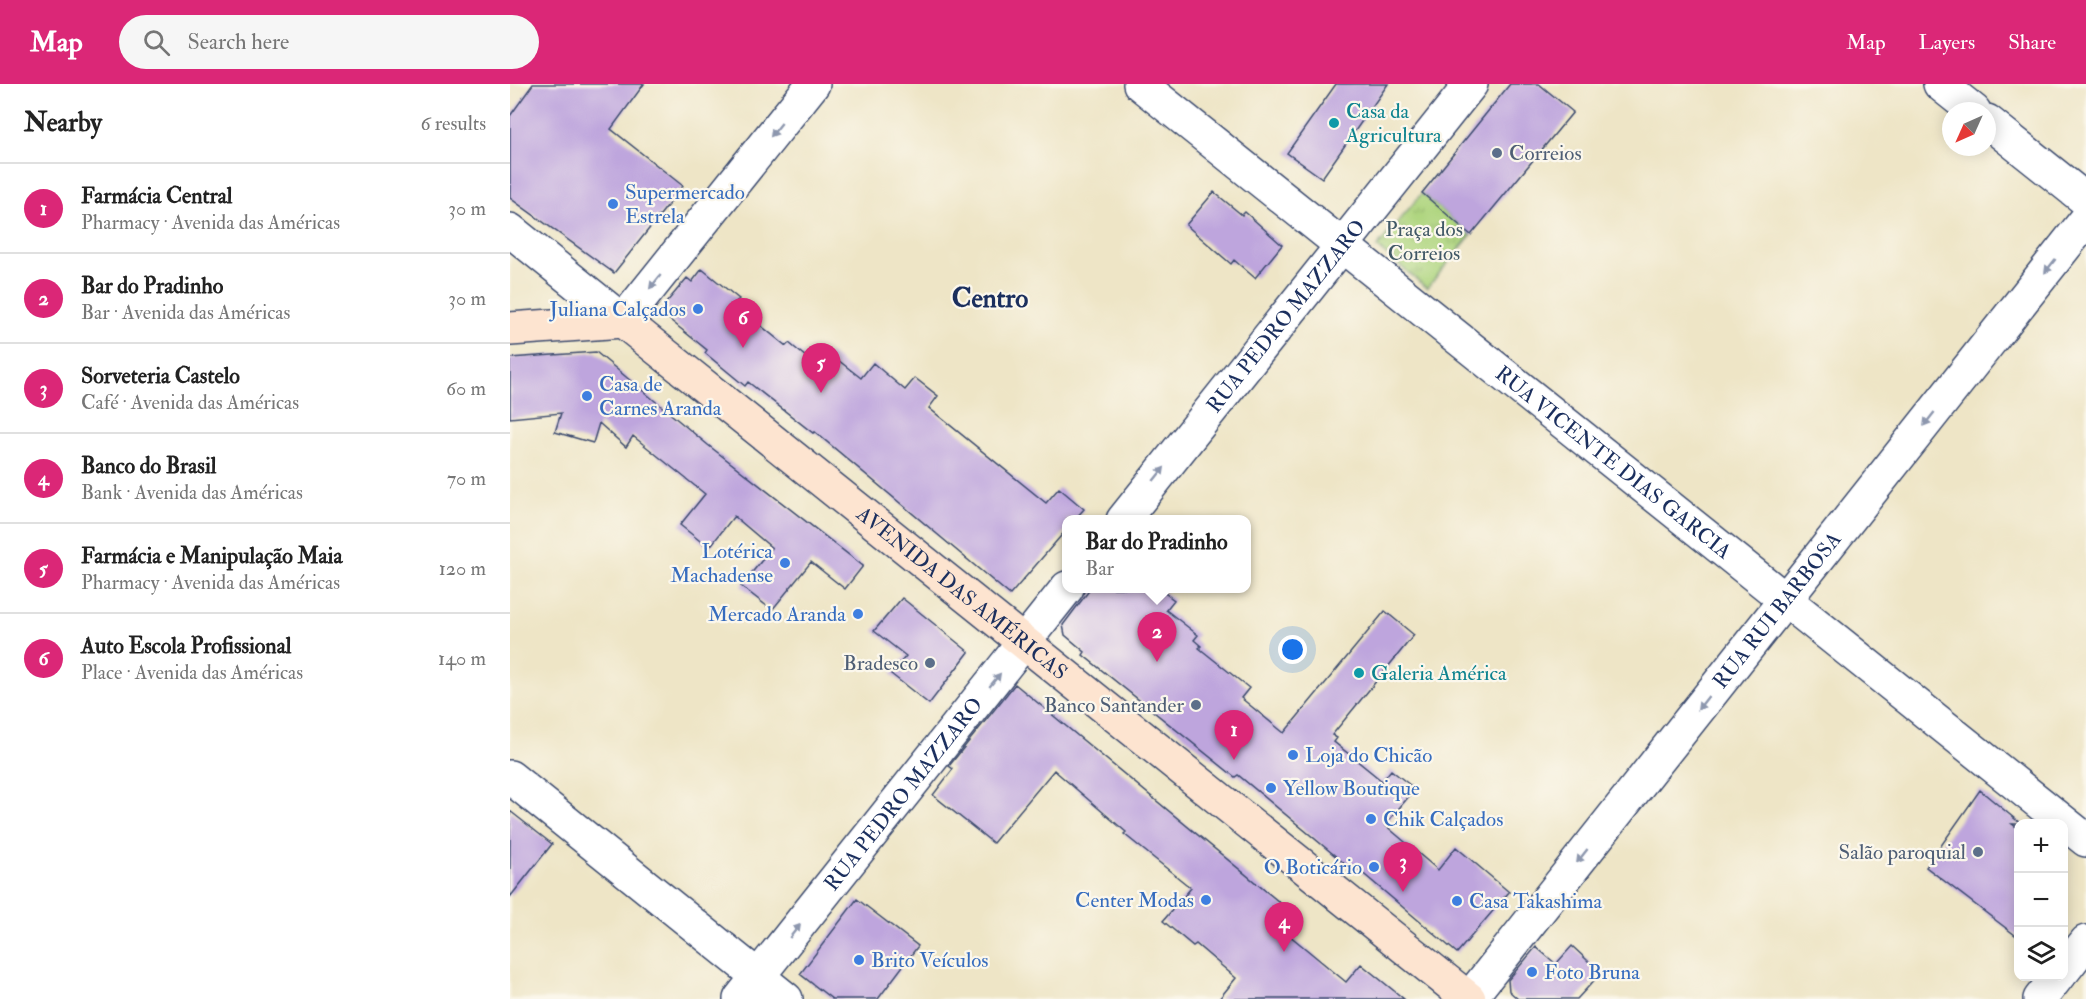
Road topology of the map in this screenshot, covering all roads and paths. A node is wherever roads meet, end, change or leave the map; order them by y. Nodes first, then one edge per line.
1 (813, 84) edge
2 (1140, 84) edge
3 (1471, 84) edge
4 (1940, 84) edge
5 (1963, 102) edge
6 (1996, 128) edge
7 (2086, 200) edge
8 (2086, 220) edge
9 (510, 230) edge
10 (1342, 246) junction
11 (623, 321) junction
12 (510, 329) edge
13 (1126, 515) edge
14 (1063, 593) edge
15 (1785, 601) junction
16 (1026, 642) junction
17 (510, 777) edge
18 (2085, 836) edge
19 (2086, 942) edge
20 (2068, 965) edge
21 (2054, 981) edge
22 (749, 988) edge
23 (786, 999) edge
24 (1469, 999) edge
25 (2040, 999) edge

1 -> 11 street
2 - 10 street, RUA VICENTE DIAS GARCIA
3 - 10 street, RUA PEDRO MAZZARO
4 - 5 street
6 - 7 street
8 -> 15 street, RUA RUI BARBOSA
9 - 11 street, AVENIDA DAS AMÉRICAS
13 -> 10 street, RUA PEDRO MAZZARO
10 - 15 street, RUA VICENTE DIAS GARCIA
11 - 12 main road
11 - 16 main road, AVENIDA DAS AMÉRICAS
14 - 16 street, RUA PEDRO MAZZARO
15 - 18 street, RUA VICENTE DIAS GARCIA
15 -> 24 street, RUA RUI BARBOSA
22 -> 16 street, RUA PEDRO MAZZARO
16 - 24 main road, AVENIDA DAS AMÉRICAS
17 - 22 street
19 - 20 street
21 - 25 street
22 - 23 street

